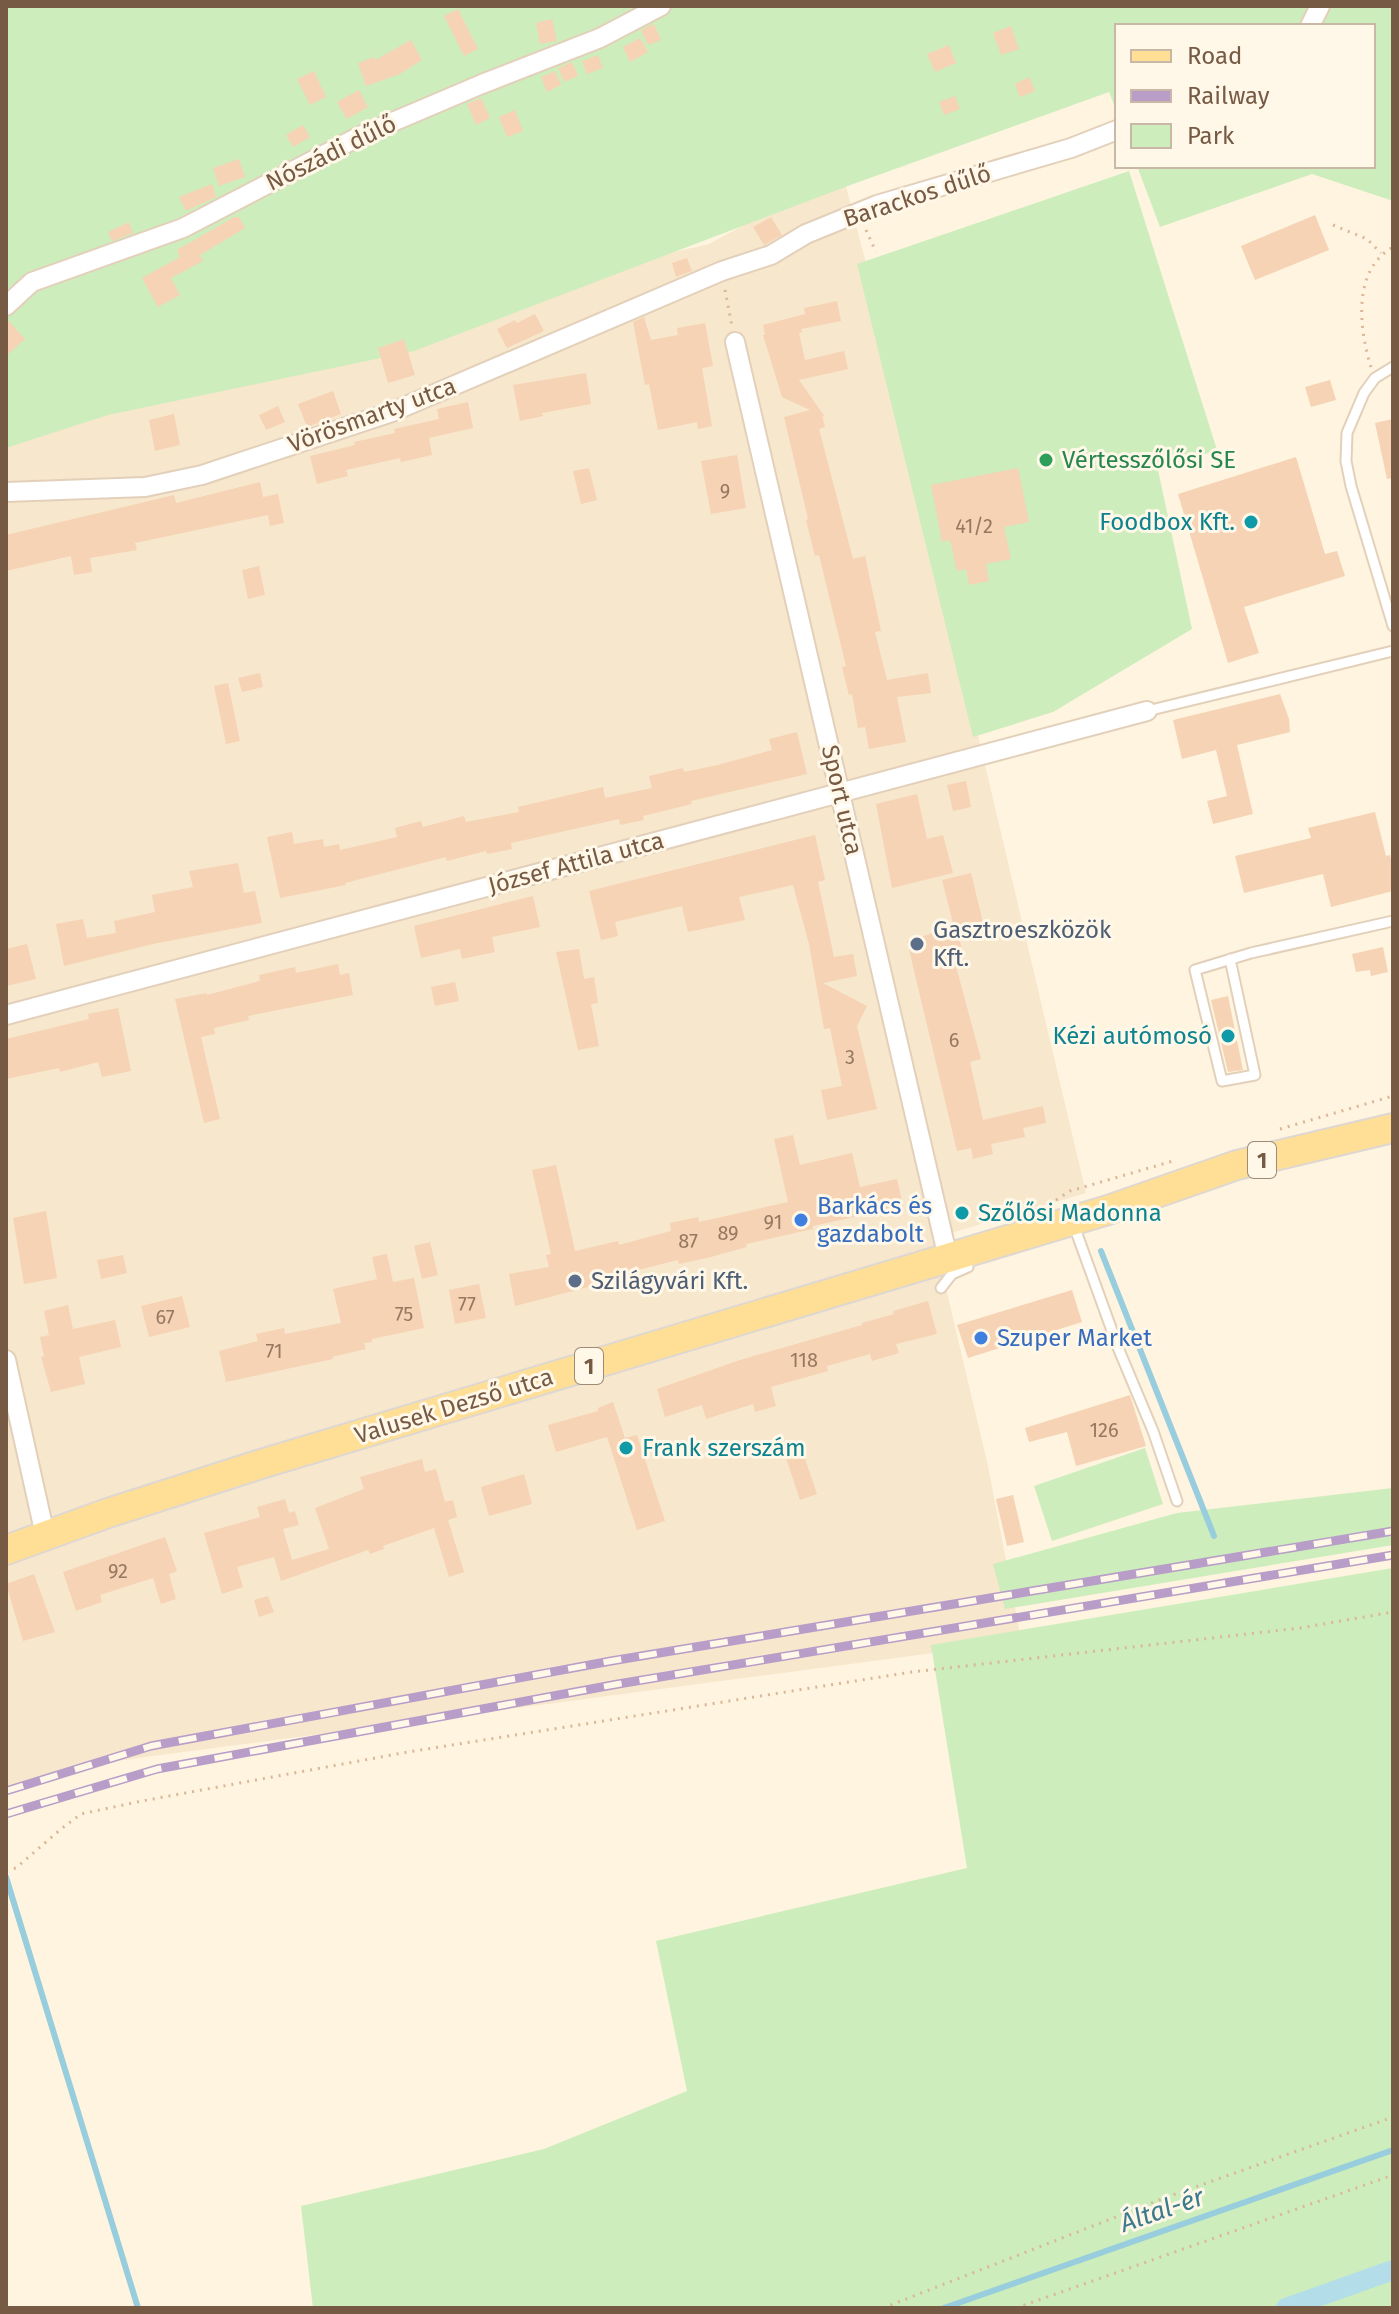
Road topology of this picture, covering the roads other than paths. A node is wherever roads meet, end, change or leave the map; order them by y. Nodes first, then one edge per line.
1 (661, 6) edge
2 (1320, 6) edge
3 (1311, 24) edge
4 (1115, 131) edge
5 (722, 271) joint
6 (6, 306) edge
7 (735, 342) dead end
8 (1393, 367) edge
9 (6, 492) edge
10 (1393, 626) edge
11 (1393, 651) edge
12 (1147, 711) joint
13 (840, 793) junction
14 (1393, 921) edge
15 (1230, 959) junction
16 (6, 1015) edge
17 (1393, 1128) edge
18 (1072, 1220) junction
19 (958, 1262) junction
20 (941, 1288) dead end
21 (6, 1360) edge
22 (1177, 1501) dead end
23 (45, 1535) junction
24 (6, 1550) edge

1 - 6 street, Nószádi dűlő
2 - 3 street
4 - 5 street, Barackos dűlő
5 - 9 street, Vörösmarty utca
7 - 13 street, Sport utca
8 - 10 lane
11 - 12 lane
12 - 13 street, József Attila utca
13 - 16 street, József Attila utca
13 - 19 street, Sport utca
14 - 15 lane
15 - 15 lane
17 - 18 main road, Valusek Dezső utca / 1
18 - 19 main road, Valusek Dezső utca / 1
18 - 22 lane
19 - 20 lane
19 - 23 main road, Valusek Dezső utca / 1
21 - 23 street
23 - 24 main road, Valusek Dezső utca / 1

